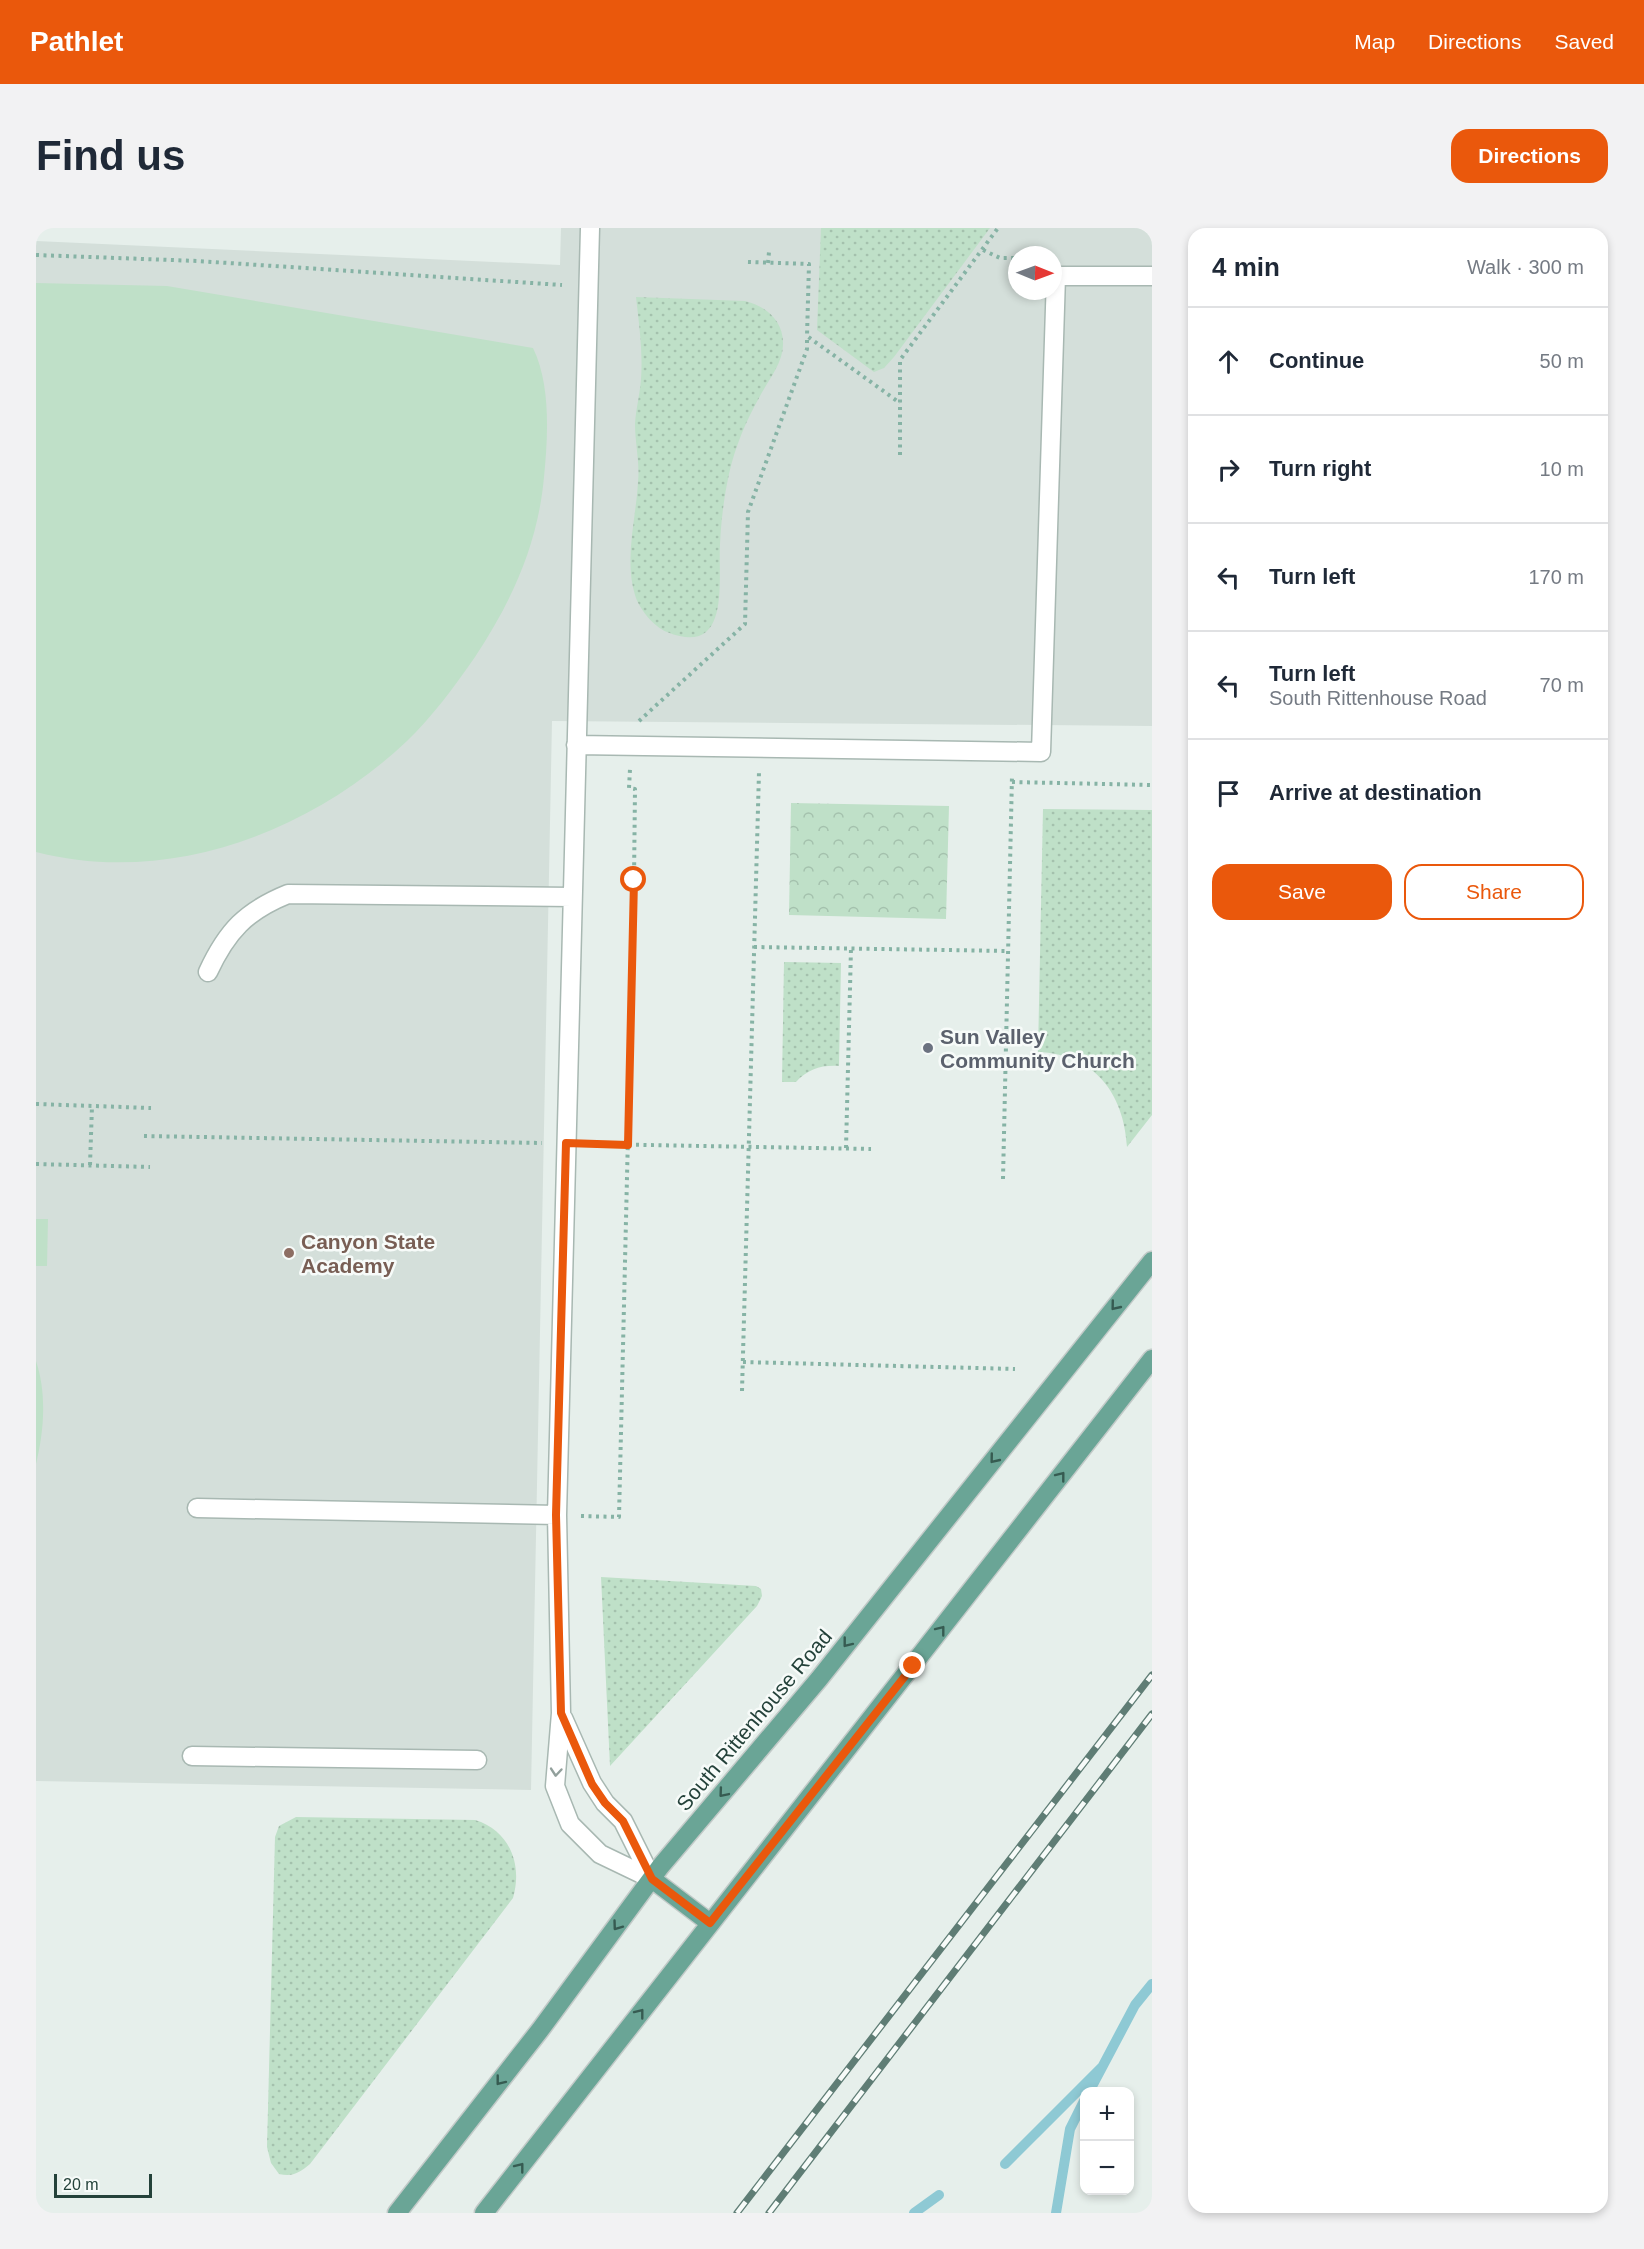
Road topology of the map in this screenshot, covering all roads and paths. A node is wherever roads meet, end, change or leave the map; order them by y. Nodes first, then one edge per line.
1 (590, 228) edge
2 (998, 228) edge
3 (983, 250) junction
4 (769, 252) dead end
5 (36, 255) edge
6 (1008, 258) edge
7 (748, 262) dead end
8 (768, 262) junction
9 (1152, 276) edge
10 (588, 287) junction
11 (807, 336) junction
12 (900, 404) junction
13 (900, 455) dead end
14 (576, 745) junction
15 (630, 746) junction
16 (759, 747) junction
17 (1013, 751) junction
18 (1012, 782) junction
19 (1152, 785) edge
20 (572, 897) junction
21 (754, 946) junction
22 (851, 948) junction
23 (1009, 951) junction
24 (208, 972) dead end
25 (36, 1104) edge
26 (92, 1106) junction
27 (151, 1108) dead end
28 (144, 1136) dead end
29 (566, 1143) junction
30 (628, 1145) junction
31 (749, 1147) junction
32 (846, 1149) junction
33 (871, 1149) dead end
34 (36, 1164) edge
35 (90, 1166) junction
36 (150, 1167) dead end
37 (1003, 1179) dead end
38 (1152, 1261) edge
39 (1152, 1359) edge
40 (743, 1362) junction
41 (1015, 1369) dead end
42 (742, 1391) dead end
43 (197, 1508) dead end
44 (556, 1515) junction
45 (561, 1713) junction
46 (192, 1756) dead end
47 (477, 1760) dead end
48 (652, 1879) junction
49 (710, 1923) junction
50 (397, 2213) edge
51 (484, 2213) edge

1 - 10 lane
2 - 3 path
3 - 6 path
3 - 12 path
4 - 8 path
5 - 10 path
7 - 8 path
8 - 11 path
9 - 17 lane
10 - 14 lane
11 - 12 path
11 - 15 path
12 - 13 path
14 - 15 lane
14 - 20 lane
15 - 16 lane
15 - 30 path
16 - 17 lane
16 - 21 path
17 - 18 path
18 - 19 path
18 - 23 path
20 - 24 lane
20 - 29 lane
21 - 22 path
21 - 31 path
22 - 23 path
22 - 32 path
23 - 37 path
25 - 26 path
26 - 27 path
26 - 35 path
28 - 29 path
29 - 30 path
29 - 44 lane
30 - 31 path
30 - 44 path
31 - 32 path
31 - 40 path
32 - 33 path
34 - 35 path
35 - 36 path
38 -> 48 main road, South Rittenhouse Road
49 -> 39 main road
40 - 41 path
40 - 42 path
43 - 44 lane
44 - 45 lane
45 - 48 lane
45 -> 48 lane
46 - 47 lane
48 - 49 main road
48 -> 50 main road, South Rittenhouse Road
51 -> 49 main road

